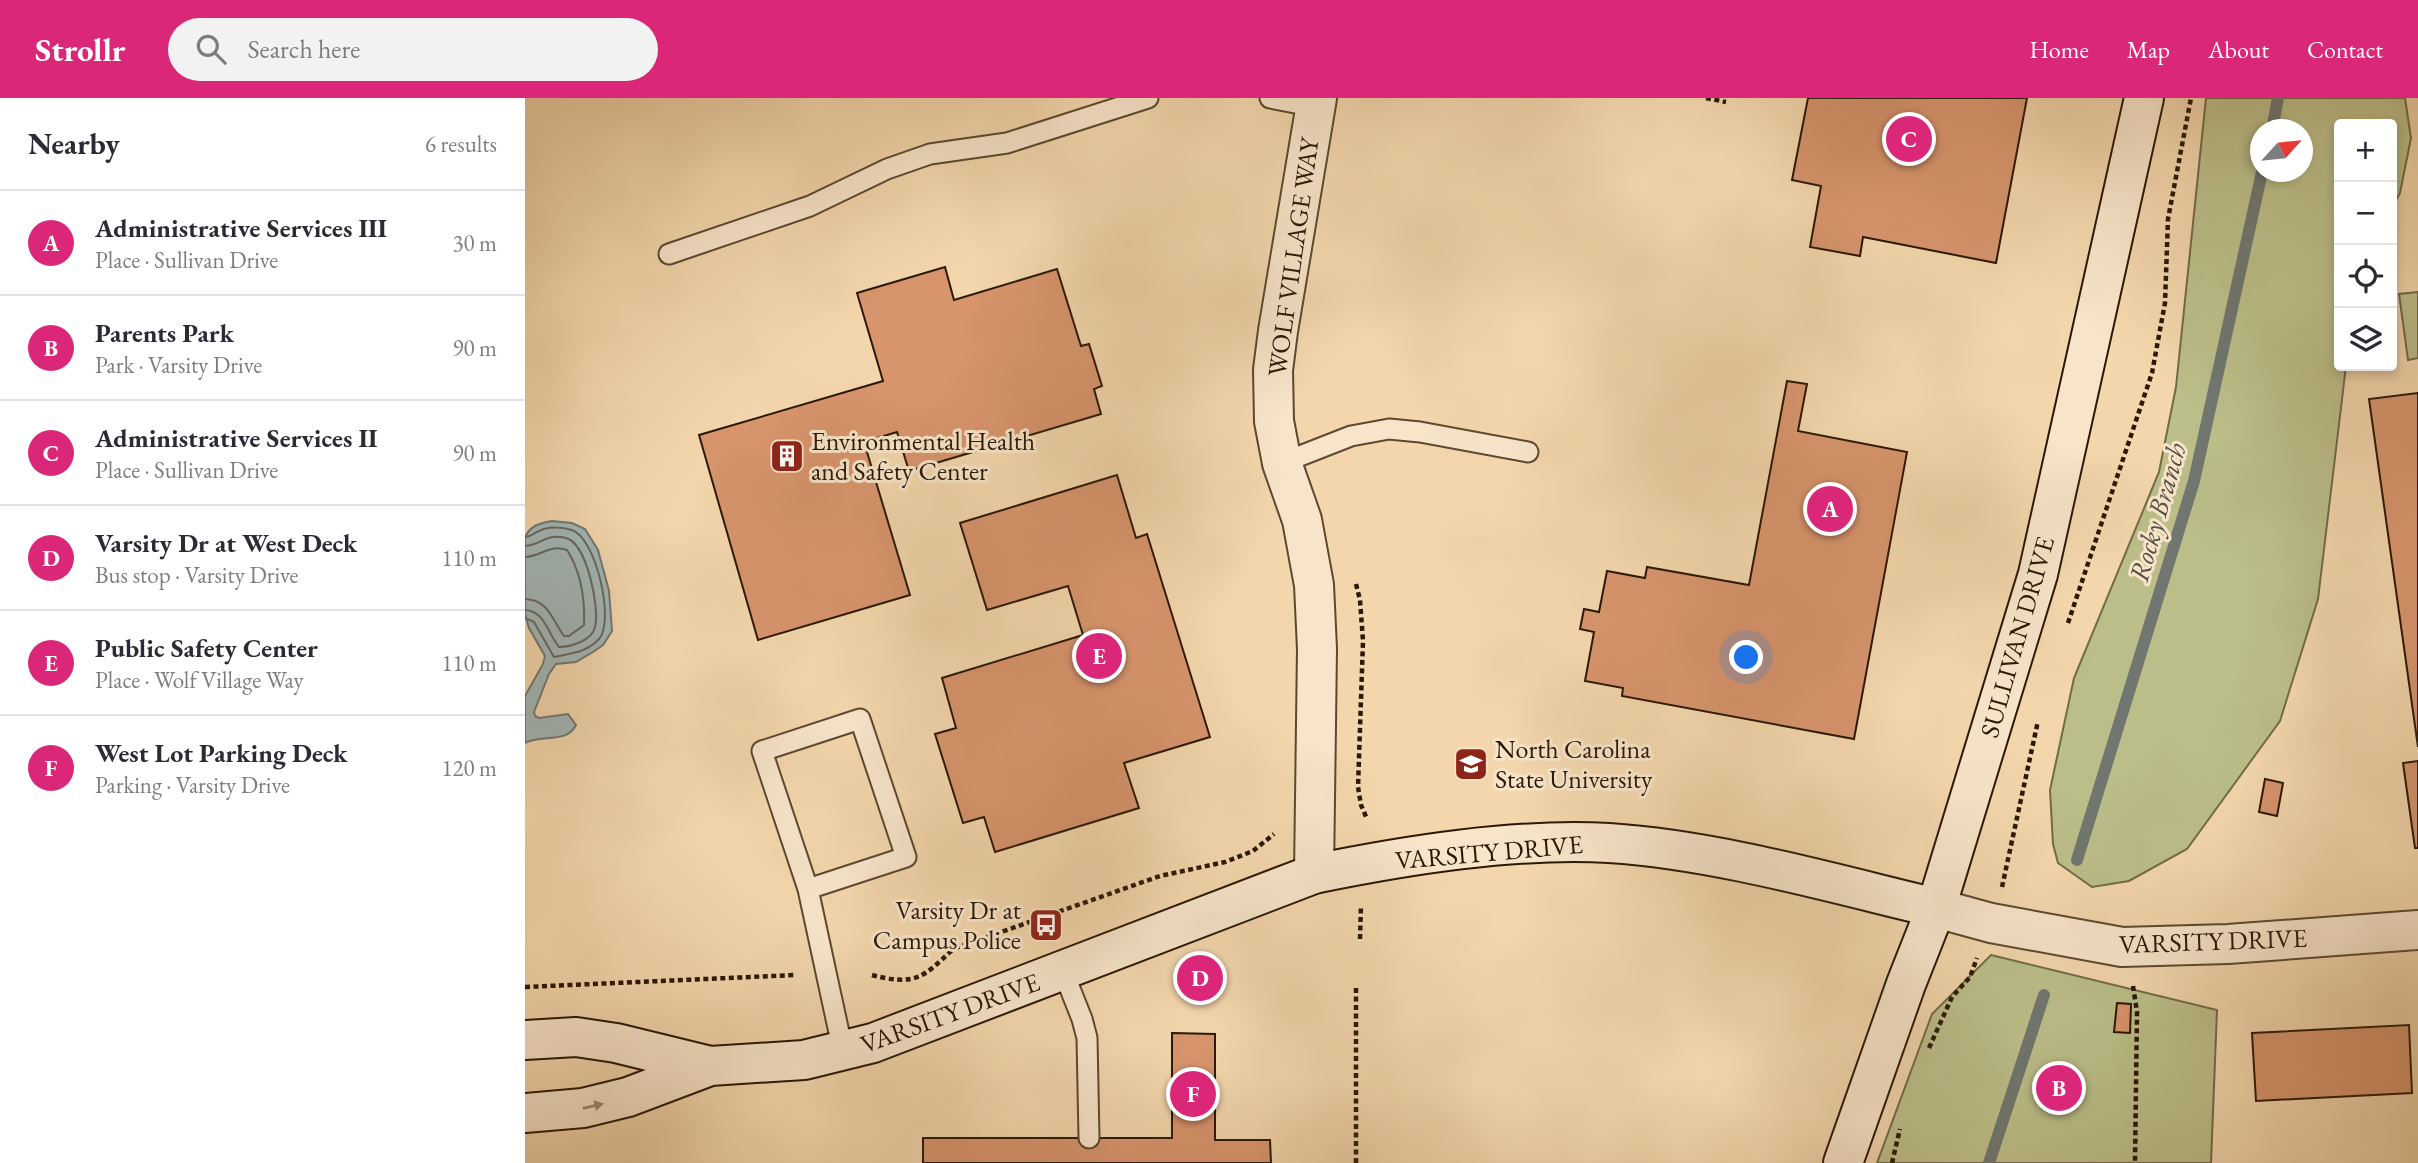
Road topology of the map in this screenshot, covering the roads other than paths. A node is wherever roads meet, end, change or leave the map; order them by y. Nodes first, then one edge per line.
1 (1148, 98) edge
2 (1270, 98) edge
3 (2144, 98) edge
4 (1317, 102) edge
5 (669, 254) dead end
6 (1528, 452) dead end
7 (1282, 463) junction
8 (1314, 874) junction
9 (808, 889) junction
10 (1936, 908) junction
11 (2418, 930) edge
12 (1063, 971) junction
13 (525, 1040) edge
14 (843, 1051) junction
15 (710, 1066) junction
16 (525, 1113) edge
17 (1090, 1139) dead end
18 (1843, 1163) edge

1 - 5 lane
2 - 4 lane
3 - 10 street, SULLIVAN DRIVE
4 - 7 street, WOLF VILLAGE WAY
6 - 7 lane
7 - 8 street, WOLF VILLAGE WAY
8 - 10 street, VARSITY DRIVE
8 - 12 street, VARSITY DRIVE
9 - 9 lane
9 - 14 lane
10 - 11 street, VARSITY DRIVE
10 - 18 street, SULLIVAN DRIVE
12 - 14 street, VARSITY DRIVE
12 - 17 lane
13 - 15 street, VARSITY DRIVE
14 - 15 street, VARSITY DRIVE
16 -> 15 street, VARSITY DRIVE

